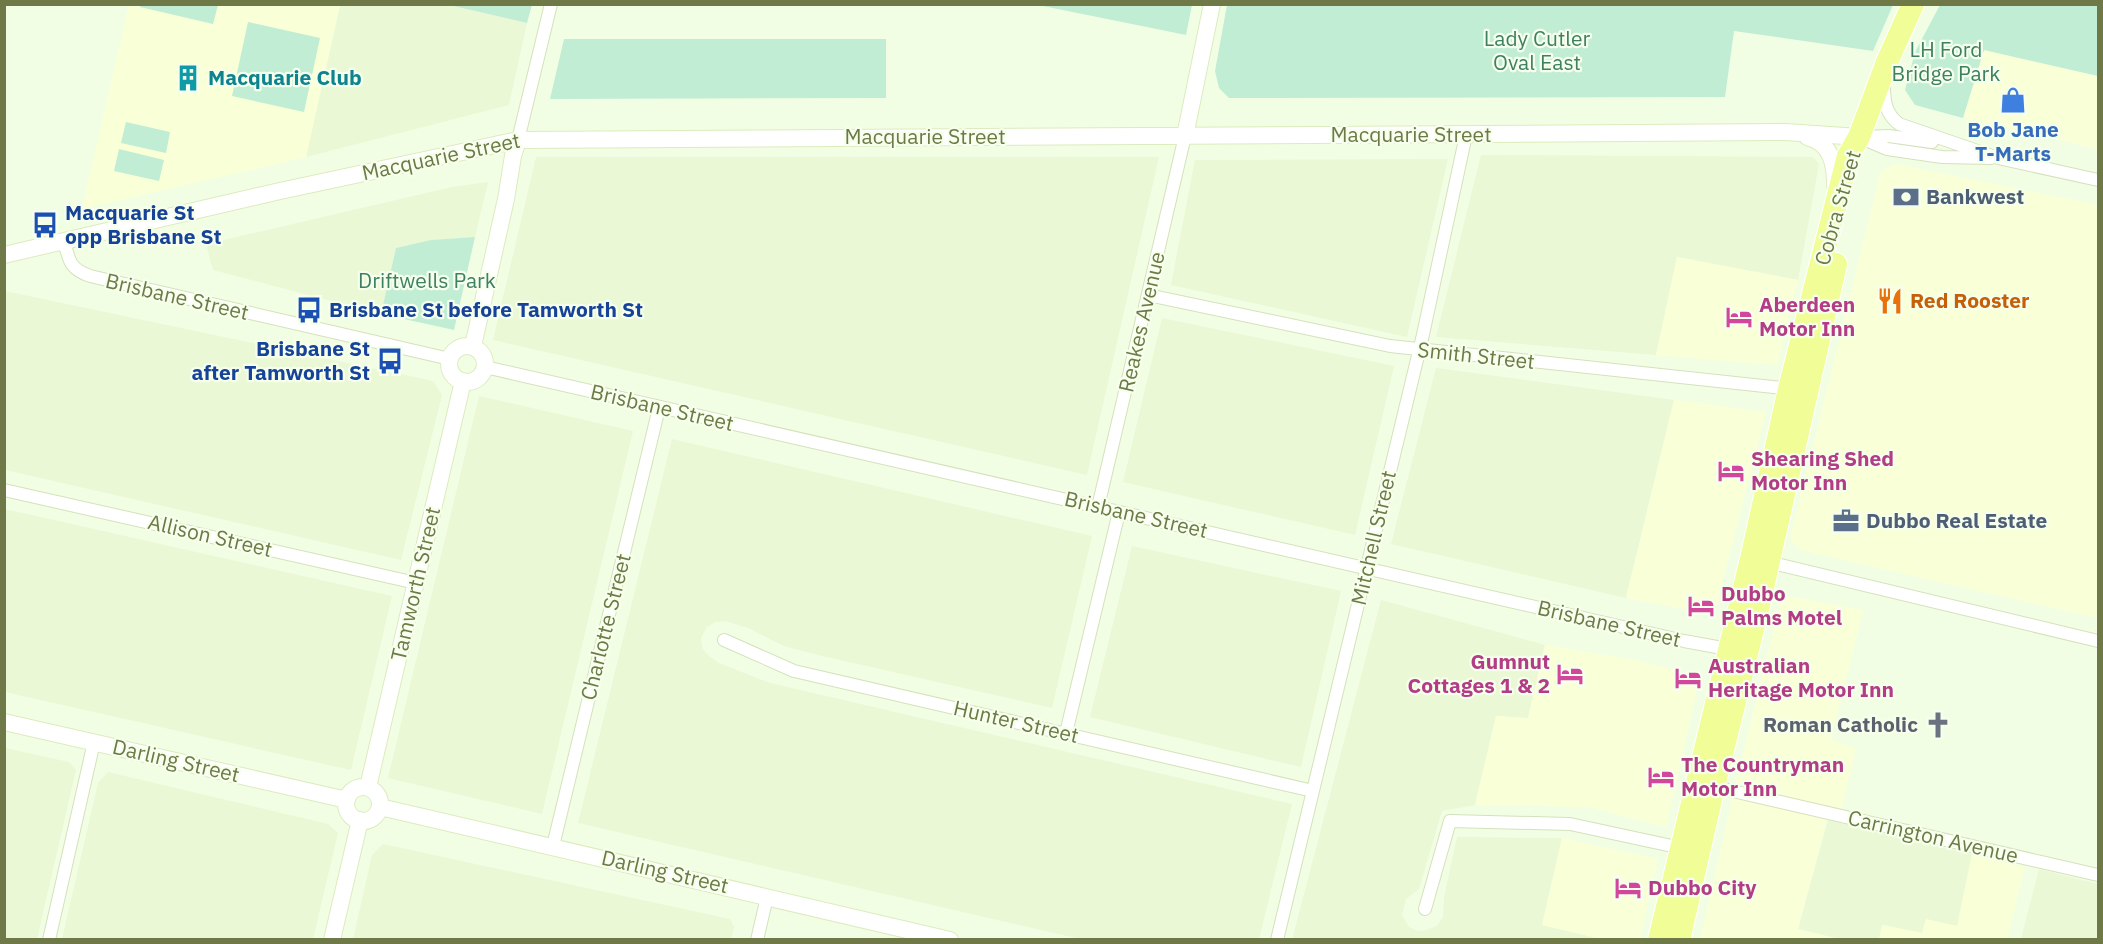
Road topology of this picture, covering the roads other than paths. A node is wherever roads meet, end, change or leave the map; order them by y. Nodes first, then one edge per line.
1 (551, 4) edge
2 (1212, 4) edge
3 (1913, 4) edge
4 (1887, 62) junction
5 (1786, 132) junction
6 (1466, 135) junction
7 (1185, 136) junction
8 (1859, 137) junction
9 (518, 140) junction
10 (1969, 147) junction
11 (1998, 158) junction
12 (2098, 180) edge
13 (1835, 207) junction
14 (63, 241) junction
15 (4, 255) edge
16 (1148, 296) junction
17 (473, 346) junction
18 (1419, 350) junction
19 (450, 359) junction
20 (485, 367) junction
21 (464, 381) junction
22 (1798, 390) junction
23 (659, 408) junction
24 (4, 490) edge
25 (1098, 507) junction
26 (1119, 512) junction
27 (1760, 560) junction
28 (1366, 568) junction
29 (416, 583) junction
30 (1759, 605) junction
31 (724, 640) dead end
32 (2098, 641) edge
33 (1729, 650) junction
34 (4, 722) edge
35 (1066, 733) junction
36 (94, 742) junction
37 (1706, 784) junction
38 (368, 787) junction
39 (1313, 791) junction
40 (347, 800) junction
41 (380, 807) junction
42 (360, 820) junction
43 (553, 846) junction
44 (1690, 850) junction
45 (2098, 875) edge
46 (767, 897) junction
47 (1425, 909) dead end
48 (49, 939) edge
49 (333, 939) edge
50 (757, 939) edge
51 (950, 939) edge
52 (1276, 939) edge
53 (1659, 939) edge
54 (1679, 939) edge

1 - 9 street
2 - 7 street
3 - 4 highway
4 - 8 highway
4 - 10 street, Macquarie Street
5 - 6 street, Macquarie Street
5 - 8 street, Macquarie Street
5 - 13 street
6 - 7 street, Macquarie Street
6 - 18 street, Mitchell Street
7 - 9 street, Macquarie Street
7 - 16 street, Reakes Avenue
8 - 10 street, Macquarie Street
8 - 11 street, Macquarie Street
8 - 13 highway, Cobra Street
8 - 22 highway, Cobra Street
9 - 14 street, Macquarie Street
9 - 17 street
10 - 11 street, Macquarie Street
11 - 12 street, Macquarie Street
13 - 22 highway, Cobra Street
14 - 15 street, Macquarie Street
14 - 19 street, Brisbane Street
16 - 18 street, Smith Street
16 - 25 street, Reakes Avenue
17 - 19 street
17 - 20 street
18 - 22 street, Smith Street
18 - 28 street, Mitchell Street
19 - 21 street
20 - 21 street
20 - 23 street, Brisbane Street
21 - 29 street, Tamworth Street
22 - 27 highway, Cobra Street
23 - 25 street, Brisbane Street
23 - 43 street, Charlotte Street
24 - 29 street, Allison Street
25 - 26 street, Brisbane Street
26 - 28 street, Brisbane Street
26 - 35 street
27 - 30 highway, Cobra Street
27 - 32 street
27 - 33 highway, Cobra Street
28 - 33 street, Brisbane Street
28 - 39 street, Mitchell Street
29 - 38 street, Tamworth Street
30 - 33 street
30 - 37 highway, Cobra Street
31 - 35 street, Hunter Street
33 - 37 highway, Cobra Street
34 - 36 street, Darling Street
35 - 39 street, Hunter Street
36 - 40 street, Darling Street
36 - 48 street
37 - 44 highway, Cobra Street
37 - 45 street, Carrington Avenue
38 - 40 street
38 - 41 street
39 - 52 street, Mitchell Street
40 - 42 street
41 - 42 street
41 - 43 street, Darling Street
42 - 49 street
43 - 46 street, Darling Street
44 - 47 street
44 - 53 highway, Cobra Street
44 - 54 highway, Cobra Street
46 - 50 street
46 - 51 street, Darling Street

